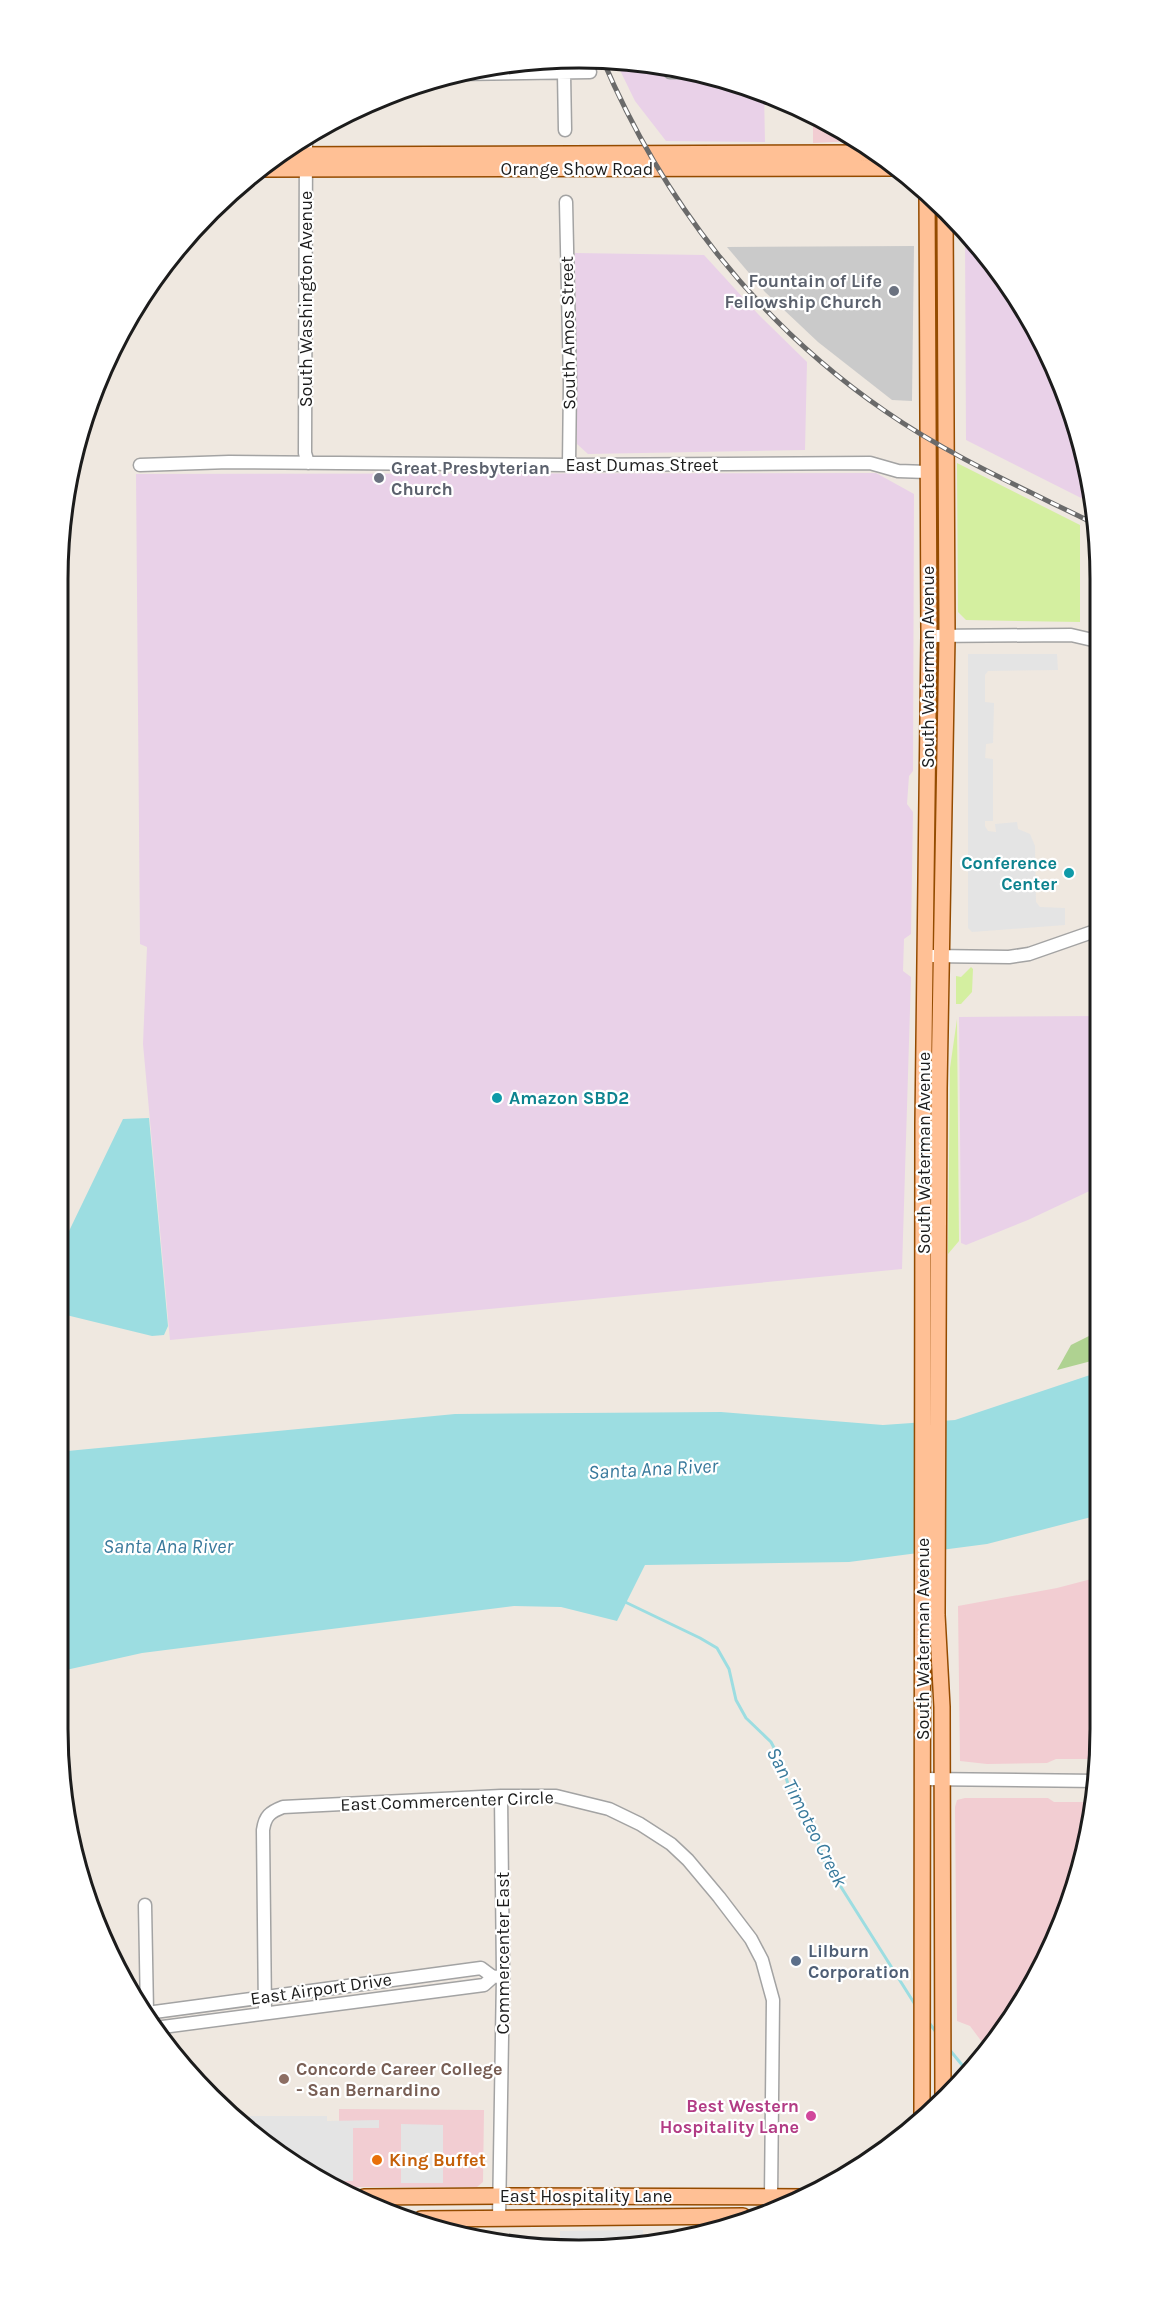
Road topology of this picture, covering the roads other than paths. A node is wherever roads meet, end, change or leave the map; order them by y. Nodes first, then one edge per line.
1 (590, 72) dead end
2 (564, 73) junction
3 (502, 74) edge
4 (565, 130) dead end
5 (306, 147) edge
6 (862, 153) edge
7 (290, 157) edge
8 (306, 162) junction
9 (278, 166) edge
10 (883, 168) edge
11 (566, 202) dead end
12 (927, 204) edge
13 (945, 221) edge
14 (308, 463) junction
15 (140, 465) dead end
16 (569, 465) junction
17 (927, 472) junction
18 (929, 636) junction
19 (947, 637) junction
20 (1090, 639) edge
21 (1090, 933) edge
22 (926, 956) junction
23 (942, 956) junction
24 (930, 1299) junction
25 (931, 1566) junction
26 (923, 1779) junction
27 (942, 1780) junction
28 (1087, 1781) edge
29 (501, 1796) junction
30 (145, 1905) dead end
31 (498, 1976) junction
32 (265, 1996) junction
33 (147, 2001) edge
34 (153, 2011) edge
35 (265, 2013) junction
36 (164, 2027) edge
37 (944, 2087) edge
38 (922, 2107) edge
39 (499, 2196) junction
40 (376, 2198) edge
41 (771, 2198) junction
42 (782, 2198) edge
43 (730, 2216) edge
44 (499, 2218) junction
45 (437, 2219) edge

1 - 2 street
2 - 3 street
2 - 4 street
5 - 8 street, South Washington Avenue
6 - 8 main road, Orange Show Road
7 - 8 main road, Orange Show Road
8 - 9 main road, Orange Show Road
8 - 10 main road, Orange Show Road
8 - 14 street, South Washington Avenue
11 - 16 street, South Amos Street
12 - 17 main road, South Waterman Avenue
13 - 19 main road, South Waterman Avenue
14 - 15 street, East Dumas Street
14 - 16 street, East Dumas Street
16 - 17 street, East Dumas Street
17 - 18 main road, South Waterman Avenue
18 - 19 street
18 - 22 main road, South Waterman Avenue
19 - 20 street
19 - 23 main road, South Waterman Avenue
21 - 23 street
22 - 23 street
22 - 24 main road, South Waterman Avenue
23 - 24 main road, South Waterman Avenue
24 - 25 main road, South Waterman Avenue
25 - 26 main road, South Waterman Avenue
25 - 27 main road, South Waterman Avenue
26 - 27 street
26 - 38 main road, South Waterman Avenue
27 - 28 street
27 - 37 main road, South Waterman Avenue
29 - 31 street, Commercenter East
29 - 32 street, East Commercenter Circle
29 - 41 street, East Commercenter Circle
30 - 33 street
31 - 32 street, East Airport Drive
31 - 35 street, East Airport Drive
31 - 39 street, Commercenter East
32 - 34 street, East Airport Drive
32 - 35 street
35 - 36 street, East Airport Drive
39 - 40 main road, East Hospitality Lane
39 - 41 main road, East Hospitality Lane
39 - 44 street, Commercenter East
41 - 42 main road, East Hospitality Lane
43 - 44 main road, East Hospitality Lane
44 - 45 main road, East Hospitality Lane

